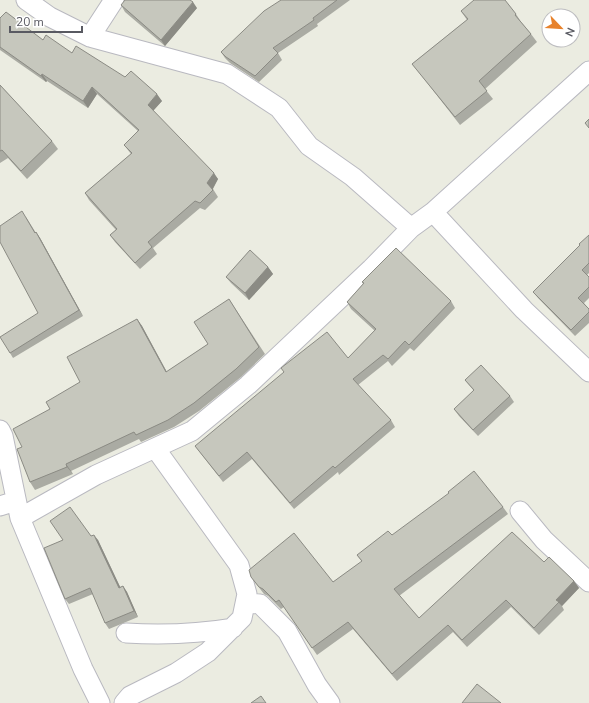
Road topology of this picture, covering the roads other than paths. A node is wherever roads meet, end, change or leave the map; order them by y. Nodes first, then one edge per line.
1 (26, 0) edge
2 (114, 0) edge
3 (90, 37) junction
4 (589, 71) edge
5 (433, 212) junction
6 (411, 228) junction
7 (589, 372) edge
8 (0, 430) edge
9 (155, 448) junction
10 (12, 508) edge
11 (520, 511) dead end
12 (589, 582) edge
13 (246, 603) junction
14 (233, 628) junction
15 (126, 633) dead end
16 (100, 703) edge
17 (124, 703) edge
18 (330, 703) edge

1 - 3 street
2 - 3 street
3 - 6 street
4 - 5 street
5 - 6 street
5 - 7 street
6 - 9 street
8 - 10 street
9 - 10 street
9 - 13 street
10 - 16 street
11 - 12 street
13 - 14 street
13 - 18 street
14 - 15 street
14 - 17 street

